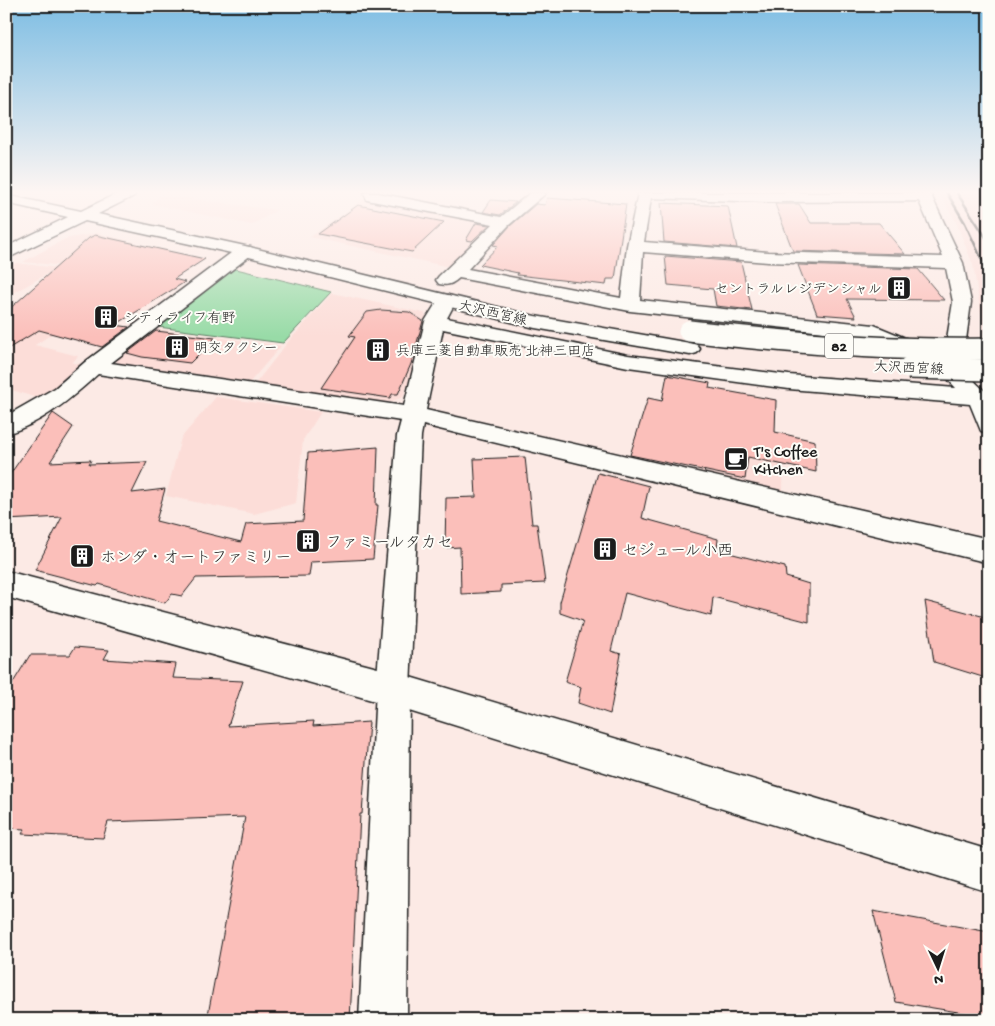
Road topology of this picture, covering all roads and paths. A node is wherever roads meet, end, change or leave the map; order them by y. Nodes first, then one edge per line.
1 (32, 241) edge
2 (200, 241) edge
3 (264, 241) edge
4 (488, 241) edge
5 (636, 241) edge
6 (944, 241) edge
7 (635, 246) junction
8 (245, 251) junction
9 (6, 254) edge
10 (954, 263) junction
11 (444, 294) junction
12 (632, 313) junction
13 (684, 336) junction
14 (989, 349) edge
15 (939, 359) junction
16 (93, 368) junction
17 (989, 370) edge
18 (979, 397) junction
19 (414, 415) junction
20 (989, 425) edge
21 (6, 426) edge
22 (989, 551) edge
23 (6, 584) edge
24 (393, 689) junction
25 (989, 870) edge
26 (383, 1020) edge

1 - 9 street
2 - 8 street, 大沢西宮線 / 82
3 - 11 street, 大沢西宮線 / 82
4 - 11 street
5 - 7 street
6 - 10 street
7 - 10 street
7 - 12 street
8 - 11 street, 大沢西宮線 / 82
8 - 16 street
10 - 15 street
11 - 12 street
11 - 13 street, 大沢西宮線 / 82
11 - 18 street
11 - 19 street
12 - 15 street
13 - 14 street, 大沢西宮線 / 82, bridge
13 - 17 street, 大沢西宮線 / 82, bridge
15 - 18 street
16 - 19 street
16 - 21 street
18 - 20 street
19 - 22 street
19 - 24 street
23 - 24 street
24 - 25 street
24 - 26 street

